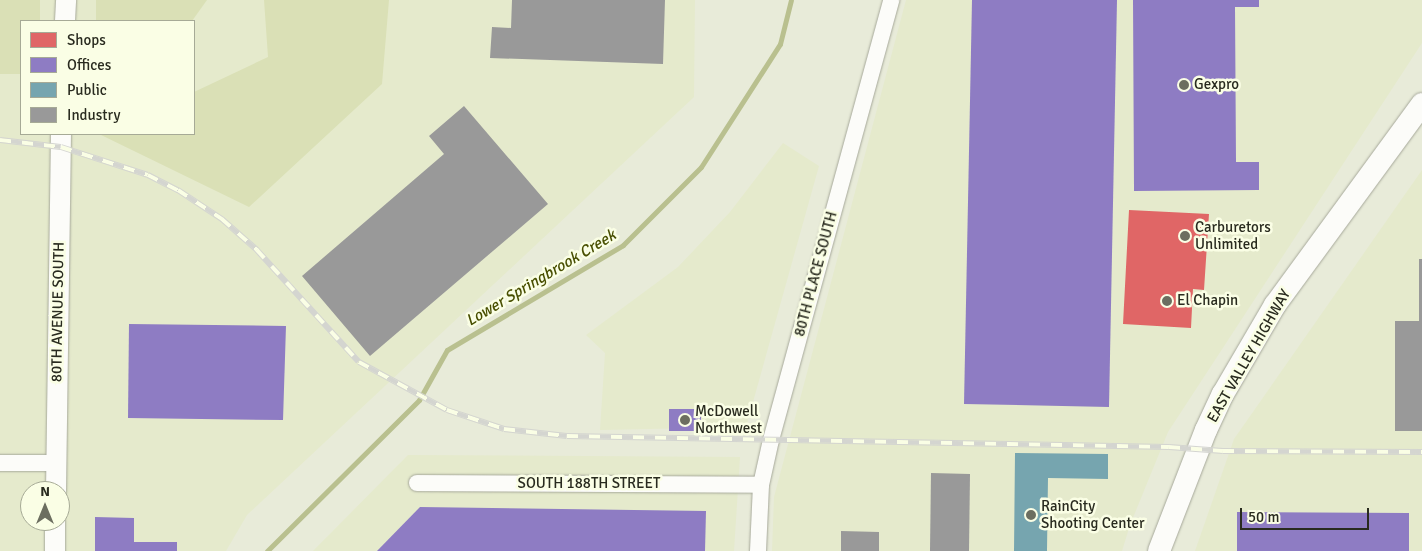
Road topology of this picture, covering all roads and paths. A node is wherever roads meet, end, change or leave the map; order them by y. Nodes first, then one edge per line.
1 (66, 0) edge
2 (891, 0) edge
3 (65, 20) edge
4 (1422, 104) edge
5 (61, 135) edge
6 (0, 463) edge
7 (56, 464) junction
8 (56, 481) edge
9 (417, 483) dead end
10 (761, 485) junction
11 (55, 531) edge
12 (55, 551) edge
13 (758, 551) edge
14 (1159, 551) edge

1 - 3 street
2 - 10 street, 80TH PLACE SOUTH
4 - 14 main road, EAST VALLEY HIGHWAY
5 - 7 street, 80TH AVENUE SOUTH
6 - 7 street
7 - 8 street, 80TH AVENUE SOUTH
9 - 10 street, SOUTH 188TH STREET
10 - 13 street, 80TH PLACE SOUTH
11 - 12 street

